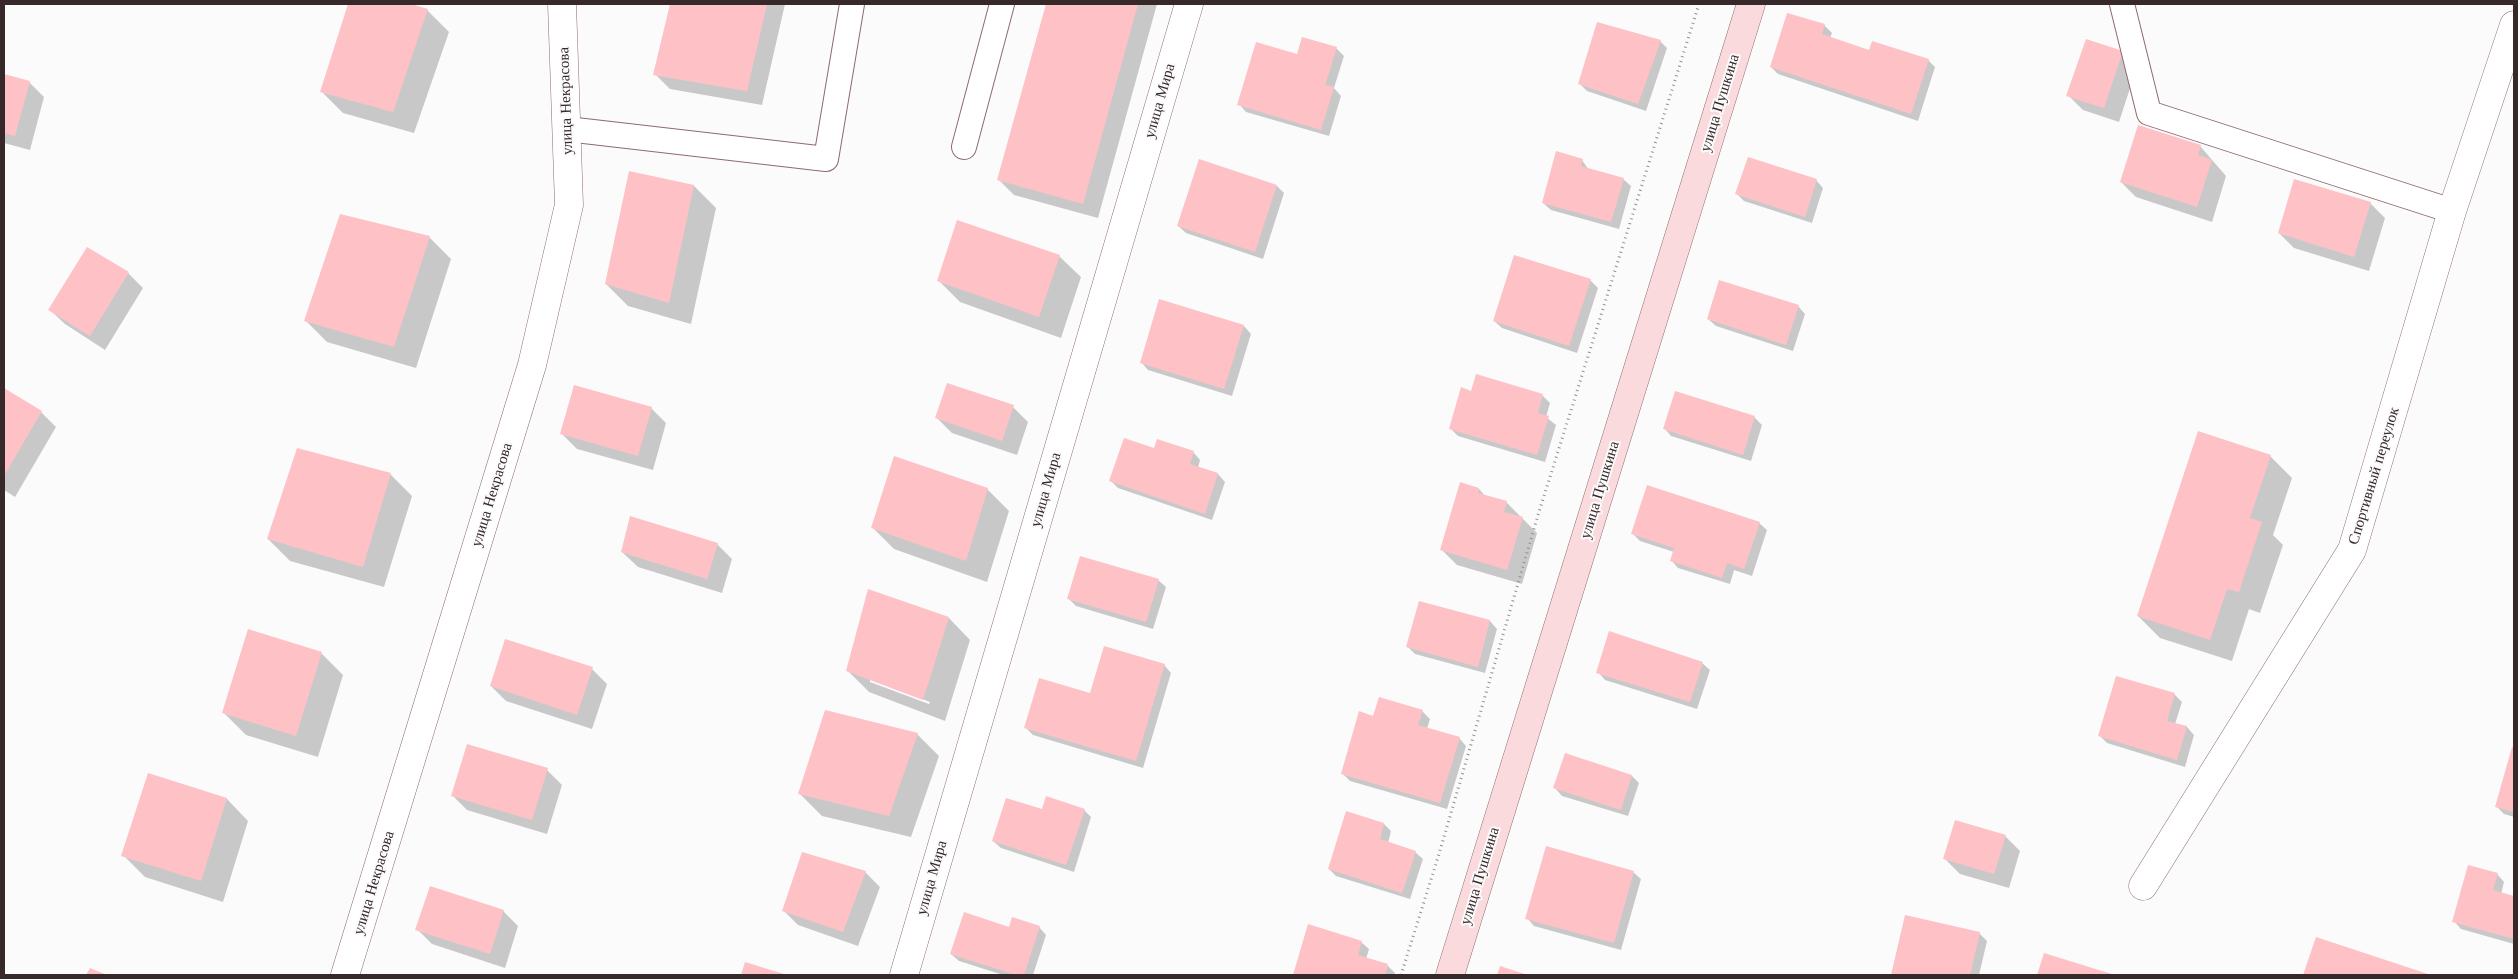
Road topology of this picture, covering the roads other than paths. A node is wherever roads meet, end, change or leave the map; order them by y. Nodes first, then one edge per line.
1 (562, 4) edge
2 (852, 4) edge
3 (1002, 4) edge
4 (1189, 4) edge
5 (1751, 4) edge
6 (2122, 4) edge
7 (2514, 25) edge
8 (567, 128) junction
9 (964, 147) dead end
10 (2452, 211) junction
11 (2143, 886) dead end
12 (345, 975) edge
13 (904, 975) edge
14 (1450, 975) edge

1 - 8 street, улица Некрасова
2 - 8 lane
3 - 9 lane
4 - 13 street, улица Мира
5 - 14 main road, улица Пушкина
6 - 10 lane
7 - 10 street, Спортивный переулок
8 - 12 street, улица Некрасова
10 - 11 street, Спортивный переулок

